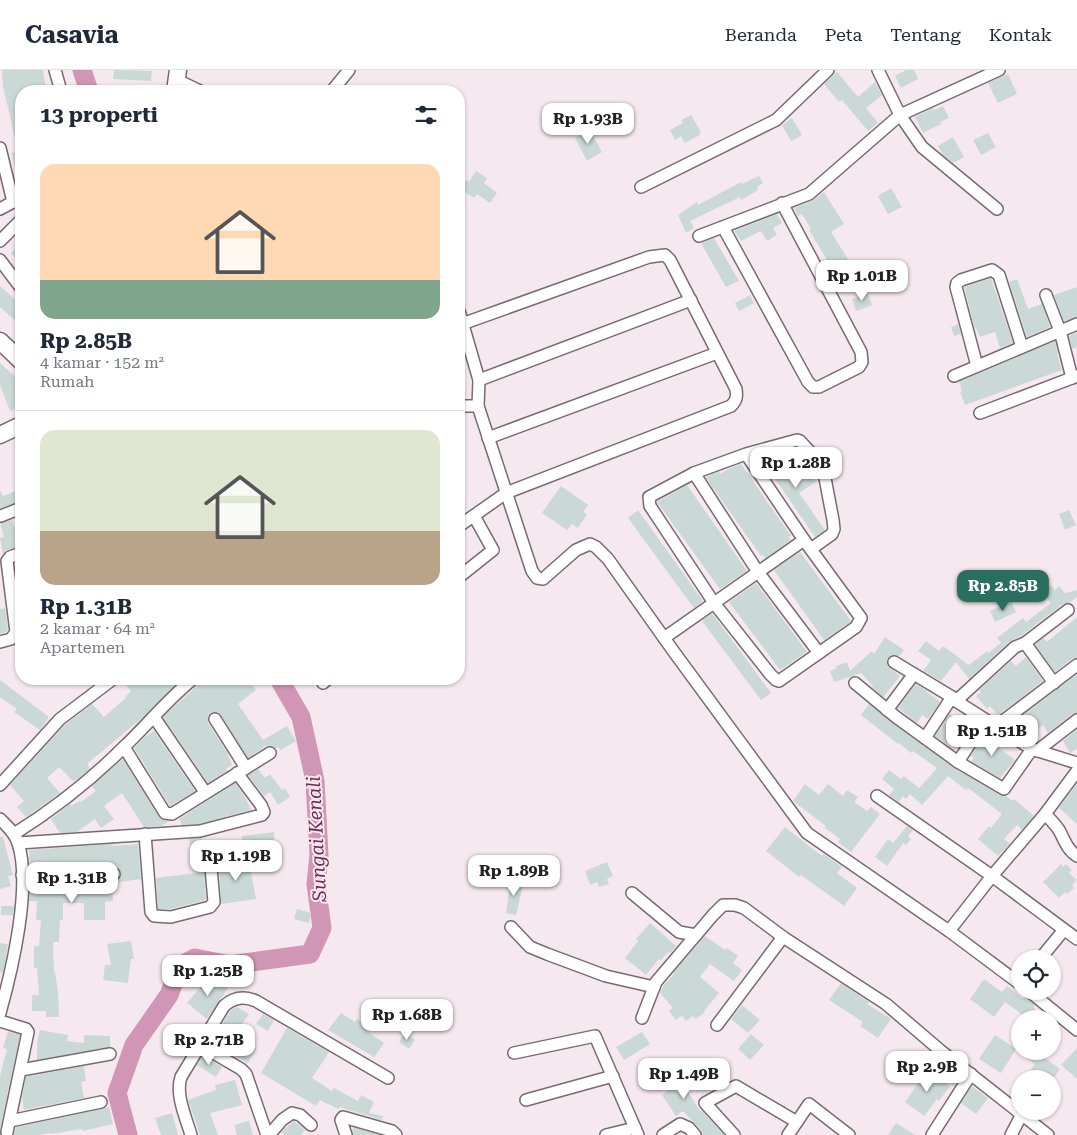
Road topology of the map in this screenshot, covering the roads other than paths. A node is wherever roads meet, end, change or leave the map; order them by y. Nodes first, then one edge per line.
1 (348, 70) edge
2 (828, 70) edge
3 (878, 70) edge
4 (999, 70) edge
5 (57, 71) edge
6 (60, 85) edge
7 (337, 85) edge
8 (900, 115) junction
9 (0, 148) edge
10 (642, 186) dead end
11 (15, 196) edge
12 (15, 203) edge
13 (782, 203) junction
14 (997, 209) dead end
15 (0, 210) edge
16 (15, 226) edge
17 (723, 227) junction
18 (699, 236) dead end
19 (0, 241) edge
20 (0, 260) edge
21 (15, 280) edge
22 (1046, 295) dead end
23 (691, 300) junction
24 (465, 323) edge
25 (1077, 324) edge
26 (1060, 331) junction
27 (465, 334) edge
28 (0, 342) edge
29 (1022, 347) junction
30 (718, 353) junction
31 (15, 356) edge
32 (977, 366) junction
33 (954, 376) dead end
34 (1075, 377) edge
35 (479, 380) junction
36 (465, 406) edge
37 (478, 406) junction
38 (980, 413) dead end
39 (15, 428) edge
40 (0, 435) edge
41 (488, 438) junction
42 (746, 454) junction
43 (694, 473) junction
44 (506, 493) junction
45 (15, 510) edge
46 (1, 516) edge
47 (474, 516) junction
48 (465, 522) edge
49 (808, 544) junction
50 (15, 556) edge
51 (465, 572) edge
52 (758, 572) junction
53 (714, 603) junction
54 (1068, 610) dead end
55 (15, 621) edge
56 (15, 634) edge
57 (664, 638) junction
58 (1025, 644) junction
59 (2, 645) edge
60 (819, 653) junction
61 (894, 662) dead end
62 (1077, 665) edge
63 (914, 674) junction
64 (855, 683) dead end
65 (1054, 683) junction
66 (105, 685) edge
67 (186, 685) edge
68 (954, 699) junction
69 (887, 710) junction
70 (154, 717) junction
71 (214, 719) dead end
72 (1077, 720) edge
73 (990, 724) junction
74 (926, 738) junction
75 (124, 747) junction
76 (1034, 750) junction
77 (270, 754) dead end
78 (958, 762) junction
79 (1077, 763) edge
80 (242, 771) junction
81 (1077, 771) edge
82 (0, 785) edge
83 (205, 792) junction
84 (877, 796) dead end
85 (1045, 814) junction
86 (0, 819) edge
87 (145, 834) junction
88 (16, 839) junction
89 (1077, 856) edge
90 (211, 868) dead end
91 (114, 874) dead end
92 (22, 875) junction
93 (992, 876) junction
94 (632, 893) dead end
95 (510, 927) dead end
96 (949, 931) junction
97 (1063, 931) junction
98 (696, 935) junction
99 (783, 937) junction
100 (1077, 939) edge
101 (1047, 950) edge
102 (1011, 976) edge
103 (654, 987) junction
104 (1040, 1000) edge
105 (0, 1013) edge
106 (642, 1018) dead end
107 (0, 1021) edge
108 (717, 1025) dead end
109 (1077, 1030) edge
110 (200, 1045) junction
111 (514, 1053) dead end
112 (110, 1054) dead end
113 (21, 1070) junction
114 (971, 1074) junction
115 (613, 1076) junction
116 (388, 1078) dead end
117 (526, 1100) dead end
118 (101, 1102) dead end
119 (1011, 1105) edge
120 (1019, 1120) edge
121 (1029, 1120) edge
122 (797, 1122) junction
123 (311, 1125) dead end
124 (637, 1132) edge
125 (191, 1135) edge
126 (268, 1135) edge
127 (346, 1135) edge
128 (396, 1135) edge
129 (606, 1135) edge
130 (662, 1135) edge
131 (695, 1135) edge
132 (734, 1135) edge
133 (788, 1135) edge
134 (849, 1135) edge
135 (932, 1135) edge
136 (1011, 1135) edge
137 (1048, 1135) edge

1 - 7 street
2 - 10 street
3 - 8 street
4 - 8 street
5 - 6 street
8 - 13 street
8 - 14 street
9 - 11 street
12 - 15 street
13 - 17 street
13 - 17 street
16 - 19 street
17 - 18 street
20 - 21 street
22 - 26 street
23 - 24 street
23 - 30 street
23 - 35 street
25 - 26 street
26 - 29 street
26 - 34 street
27 - 35 street
28 - 31 street
29 - 32 street
29 - 32 street
30 - 41 street
30 - 44 street
32 - 33 street
34 - 38 street
35 - 37 street
36 - 37 street
37 - 41 street
39 - 40 street
41 - 44 street
42 - 43 street
42 - 49 street
42 - 49 street
43 - 52 street
43 - 53 street
44 - 47 street
44 - 57 street
45 - 46 street
47 - 48 street
47 - 51 street
49 - 52 street
49 - 60 street
50 - 55 street
52 - 53 street
52 - 60 street
53 - 57 street
53 - 60 street
54 - 58 street
56 - 59 street
57 - 96 street
58 - 65 street
58 - 68 street
61 - 63 street
62 - 65 street
63 - 68 street
63 - 69 street
64 - 69 street
65 - 73 street
66 - 82 street
67 - 70 street
68 - 73 street
68 - 74 street
69 - 74 street
70 - 75 street
70 - 83 street
71 - 80 street
72 - 76 street
73 - 76 street
73 - 78 street
74 - 78 street
75 - 83 street
75 - 88 street
76 - 78 street
76 - 79 street
77 - 80 street
80 - 83 street
80 - 87 street
81 - 85 street
84 - 93 street
85 - 89 street
85 - 93 street
86 - 88 street
87 - 88 street
87 - 90 street
88 - 92 street
91 - 92 street
92 - 105 street
93 - 96 street
93 - 97 street
94 - 98 street
95 - 103 street
96 - 102 street
97 - 100 street
97 - 101 street
98 - 99 street
98 - 103 street
99 - 108 street
99 - 114 street
103 - 106 street
104 - 109 street
107 - 113 street
110 - 116 street
110 - 125 street
110 - 126 street
111 - 115 street
112 - 113 street
113 - 118 street
114 - 119 street
114 - 135 street
115 - 117 street
115 - 124 street
120 - 136 street
121 - 137 street
122 - 132 street
122 - 133 street
122 - 134 street
123 - 126 street
124 - 129 street
127 - 128 street
130 - 131 street

